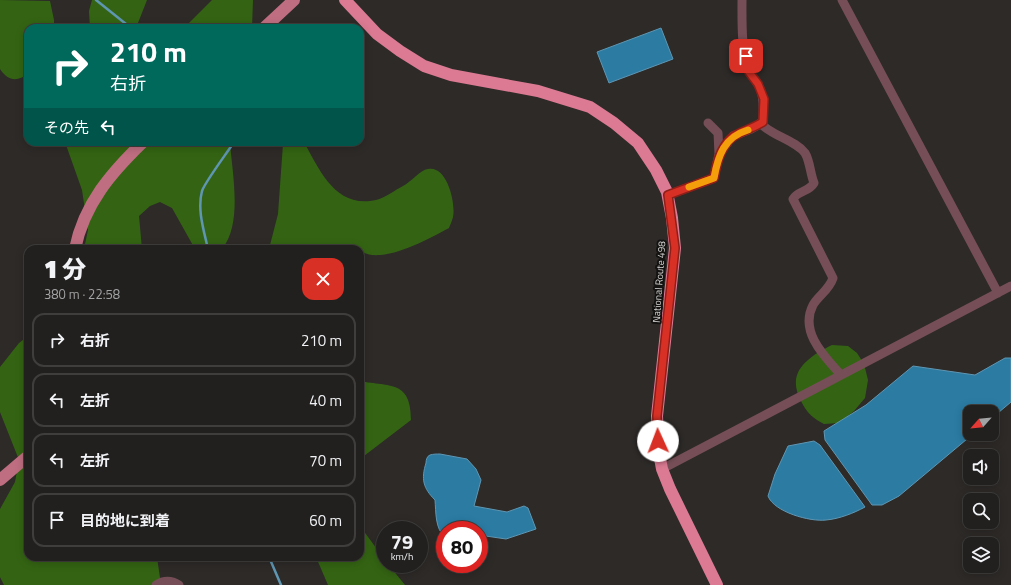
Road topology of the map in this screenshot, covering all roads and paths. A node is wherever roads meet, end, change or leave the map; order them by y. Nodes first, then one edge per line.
1 (294, 0) edge
2 (345, 0) edge
3 (742, 0) edge
4 (842, 0) edge
5 (268, 24) edge
6 (708, 123) dead end
7 (760, 124) junction
8 (139, 146) edge
9 (719, 154) junction
10 (668, 195) junction
11 (76, 245) edge
12 (1011, 286) edge
13 (998, 293) junction
14 (841, 375) junction
15 (24, 459) edge
16 (662, 469) junction
17 (0, 480) edge
18 (156, 585) edge
19 (179, 585) edge
20 (717, 585) edge

1 - 5 main road
2 - 10 highway, National Route 498
3 - 7 street
4 - 13 street
6 - 9 street
7 - 9 street
7 - 14 street
8 - 11 main road
9 - 10 street
10 - 16 highway, National Route 498
12 - 13 street
13 - 14 street
14 - 16 street
15 - 17 main road
16 - 20 highway, National Route 498
18 - 19 street

